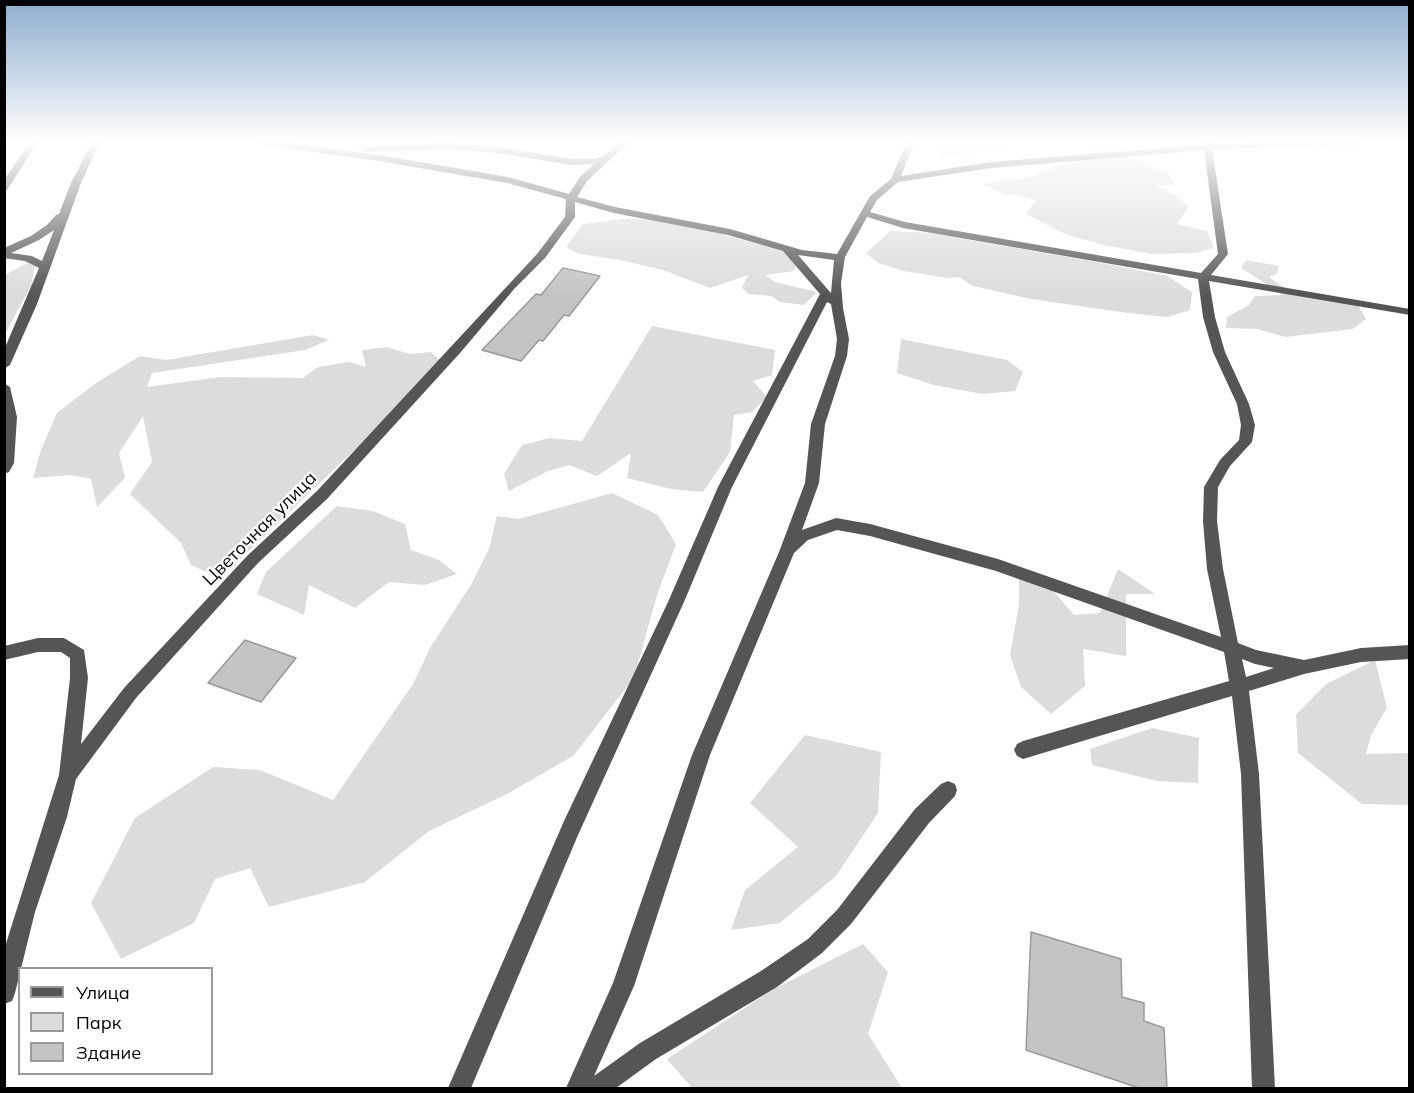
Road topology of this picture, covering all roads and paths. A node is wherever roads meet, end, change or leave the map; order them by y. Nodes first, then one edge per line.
1 (74, 193) edge
2 (552, 193) edge
3 (574, 193) edge
4 (879, 193) edge
5 (1215, 193) edge
6 (571, 198) junction
7 (68, 206) junction
8 (864, 213) junction
9 (786, 248) junction
10 (4, 254) edge
11 (840, 257) junction
12 (44, 266) junction
13 (1203, 277) junction
14 (826, 294) junction
15 (837, 309) junction
16 (1410, 312) edge
17 (4, 365) edge
18 (5, 388) edge
19 (4, 469) edge
20 (787, 552) junction
21 (1230, 647) junction
22 (1410, 652) edge
23 (4, 653) edge
24 (1304, 667) junction
25 (1239, 687) junction
26 (1023, 750) dead end
27 (68, 775) junction
28 (948, 790) dead end
29 (4, 993) edge
30 (459, 1089) edge
31 (578, 1089) edge
32 (597, 1089) edge
33 (1264, 1089) edge

1 - 7 street
2 - 6 street
3 - 6 street, Цветочная улица
4 - 8 street
5 - 13 street
6 - 9 street
6 - 27 street, Цветочная улица
7 - 10 street
7 - 12 street
8 - 11 street
8 - 13 street
9 - 11 street
9 - 14 street
10 - 12 street
11 - 15 street
12 - 17 street
13 - 16 street
13 - 21 street
14 - 15 street
14 - 30 street
15 - 20 street
18 - 19 street
20 - 21 street
20 - 31 street
21 - 24 street
21 - 25 street
22 - 24 street
23 - 27 street
24 - 25 street
25 - 26 street
25 - 33 street
27 - 29 street, Цветочная улица
28 - 32 street

